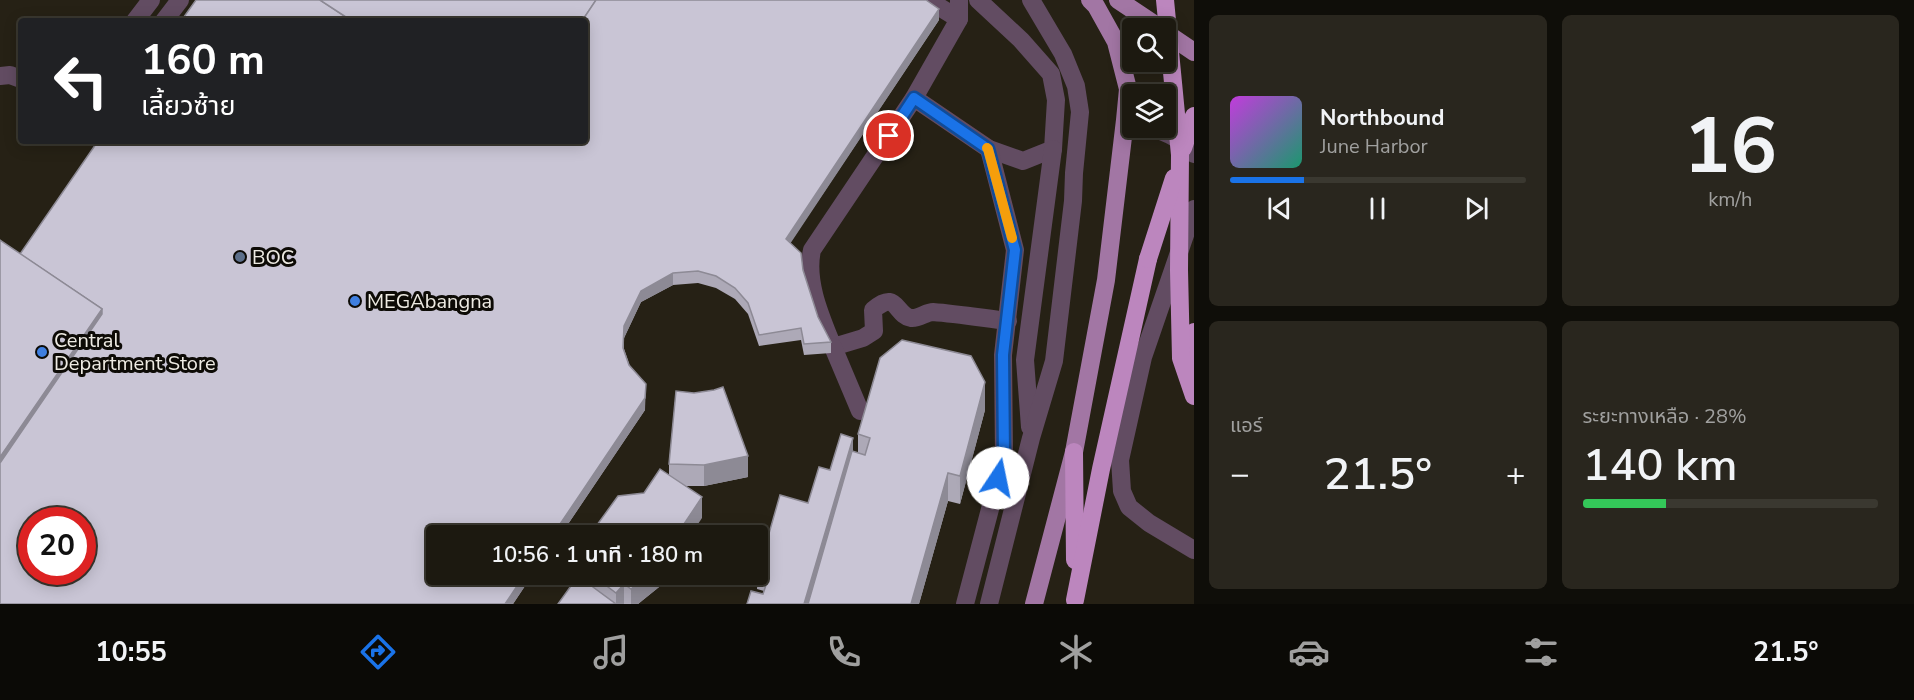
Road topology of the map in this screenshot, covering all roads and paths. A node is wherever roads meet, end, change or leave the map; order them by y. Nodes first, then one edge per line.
1 (151, 0) edge
2 (180, 0) edge
3 (928, 0) edge
4 (959, 0) edge
5 (978, 0) edge
6 (1031, 0) edge
7 (1090, 0) edge
8 (1118, 0) edge
9 (1166, 0) edge
10 (137, 18) edge
11 (166, 18) edge
12 (1145, 18) edge
13 (959, 19) junction
14 (1176, 40) edge
15 (1194, 52) edge
16 (1127, 84) edge
17 (914, 98) junction
18 (1194, 116) edge
19 (1127, 138) edge
20 (1174, 138) edge
21 (988, 149) junction
22 (1053, 149) junction
23 (1194, 154) edge
24 (1194, 208) edge
25 (1008, 321) junction
26 (1194, 332) edge
27 (833, 346) junction
28 (1194, 395) edge
29 (860, 411) dead end
30 (1031, 438) junction
31 (1074, 452) junction
32 (1194, 549) edge
33 (1075, 602) edge
34 (965, 604) edge
35 (989, 604) edge
36 (1034, 604) edge

1 - 10 street
2 - 11 street
3 - 13 street
4 - 13 street
5 - 22 street
6 - 30 street
7 - 16 main road
8 - 12 main road
9 - 28 highway, bridge
13 - 17 street
14 - 15 main road
17 - 21 street
17 - 27 street
18 - 33 highway, bridge
19 - 31 main road
20 - 23 street
21 - 22 street
21 - 25 street
22 - 30 street
24 - 32 street
25 - 27 street
25 - 34 street
26 - 28 highway
27 - 29 street
30 - 35 street
31 - 33 highway
31 - 36 main road

